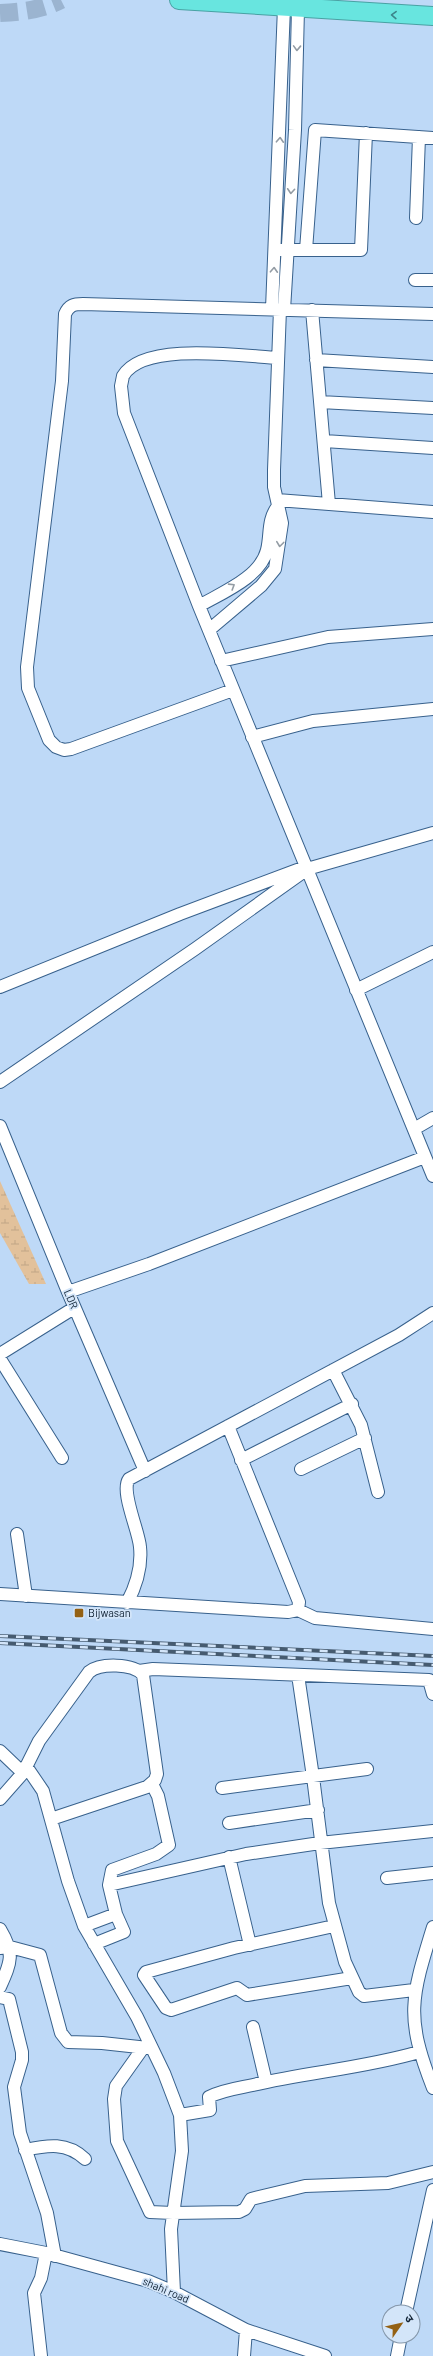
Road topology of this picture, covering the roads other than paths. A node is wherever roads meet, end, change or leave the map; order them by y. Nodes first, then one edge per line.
1 (179, 0) edge
2 (291, 8) junction
3 (433, 16) edge
4 (366, 133) junction
5 (419, 137) junction
6 (433, 138) edge
7 (416, 218) dead end
8 (274, 250) junction
9 (306, 250) junction
10 (287, 251) junction
11 (415, 280) dead end
12 (433, 280) edge
13 (279, 309) junction
14 (312, 310) junction
15 (433, 314) edge
16 (278, 358) junction
17 (316, 360) junction
18 (433, 367) edge
19 (320, 402) junction
20 (433, 408) edge
21 (324, 441) junction
22 (433, 448) edge
23 (277, 503) junction
24 (329, 504) junction
25 (433, 512) edge
26 (199, 606) junction
27 (433, 629) edge
28 (209, 630) junction
29 (221, 661) junction
30 (233, 690) junction
31 (433, 709) edge
32 (252, 737) junction
33 (433, 833) edge
34 (307, 869) junction
35 (433, 952) edge
36 (0, 987) edge
37 (356, 990) junction
38 (0, 1082) edge
39 (433, 1118) edge
40 (0, 1126) edge
41 (414, 1129) junction
42 (425, 1157) junction
43 (433, 1176) edge
44 (68, 1292) junction
45 (74, 1308) junction
46 (433, 1312) edge
47 (0, 1354) edge
48 (0, 1359) edge
49 (333, 1370) junction
50 (352, 1404) junction
51 (228, 1426) junction
52 (365, 1438) junction
53 (62, 1458) dead end
54 (241, 1460) junction
55 (301, 1469) dead end
56 (145, 1471) junction
57 (378, 1492) dead end
58 (17, 1534) dead end
59 (0, 1594) edge
60 (26, 1596) junction
61 (127, 1603) junction
62 (298, 1610) junction
63 (433, 1630) edge
64 (140, 1671) junction
65 (298, 1675) junction
66 (433, 1694) edge
67 (0, 1751) edge
68 (367, 1769) dead end
69 (25, 1770) junction
70 (313, 1777) junction
71 (152, 1784) junction
72 (222, 1788) dead end
73 (0, 1799) edge
74 (318, 1810) junction
75 (51, 1820) junction
76 (229, 1823) dead end
77 (433, 1831) edge
78 (320, 1843) junction
79 (229, 1857) junction
80 (433, 1873) edge
81 (387, 1878) dead end
82 (110, 1885) junction
83 (116, 1914) junction
84 (84, 1926) junction
85 (334, 1926) junction
86 (433, 1927) edge
87 (0, 1929) edge
88 (94, 1944) junction
89 (250, 1944) junction
90 (5, 1948) edge
91 (429, 1952) edge
92 (352, 1978) junction
93 (0, 1987) edge
94 (414, 1990) junction
95 (0, 1997) edge
96 (253, 2027) dead end
97 (147, 2048) junction
98 (419, 2052) junction
99 (266, 2082) junction
100 (433, 2088) edge
101 (180, 2115) junction
102 (25, 2150) junction
103 (85, 2159) dead end
104 (433, 2172) edge
105 (433, 2190) edge
106 (173, 2213) junction
107 (0, 2244) edge
108 (50, 2255) junction
109 (174, 2292) junction
110 (408, 2304) edge
111 (246, 2330) junction
112 (399, 2344) edge
113 (41, 2356) edge
114 (244, 2356) edge
115 (325, 2356) edge
116 (397, 2356) edge

1 - 2 highway
3 -> 2 highway
8 -> 2 street
2 -> 10 street
4 - 5 street
4 - 9 street
4 - 9 street
5 - 6 street
5 - 7 street
8 - 10 street
13 -> 8 street
9 - 10 street
10 - 13 street
11 - 12 street
13 - 14 street
13 - 16 street
13 - 30 street
14 - 15 street
14 - 17 street
16 - 23 street
16 - 26 street
17 - 18 street
17 - 19 street
19 - 20 street
19 - 21 street
21 - 22 street
21 - 24 street
23 - 24 street
26 -> 23 street
23 -> 28 street
24 - 25 street
26 - 28 street
27 - 29 street
28 - 29 street
29 - 30 street
30 - 32 street
31 - 32 street
32 - 34 street
33 - 34 street
34 - 36 street
34 - 37 street
34 - 38 street
35 - 37 street
37 - 41 street
39 - 41 street
40 - 44 street, LDR
41 - 42 street
42 - 43 street
42 - 44 street
44 - 45 street, LDR
45 - 47 street
45 - 56 street, LDR
46 - 49 street
48 - 53 street
49 - 50 street
49 - 51 street
50 - 52 street
50 - 54 street
51 - 54 street
51 - 56 street
52 - 55 street
52 - 57 street
54 - 62 street
56 - 61 street
58 - 60 street
59 - 60 street
60 - 61 street
61 - 62 street
62 - 63 street
64 - 65 street
64 - 69 street
64 - 71 street
65 - 66 street
65 - 70 street
67 - 69 street
68 - 70 street
69 - 73 street
69 - 75 street
70 - 72 street
70 - 74 street
71 - 75 street
71 - 82 street
74 - 76 street
74 - 78 street
75 - 84 street
77 - 78 street
78 - 79 street
78 - 85 street
79 - 82 street
79 - 89 street
80 - 81 street
82 - 83 street
83 - 84 street
83 - 88 street
84 - 88 street
85 - 89 street
85 - 92 street
86 - 91 street
87 - 90 street
88 - 97 street
89 - 92 street
90 - 93 street
90 - 97 street
91 - 94 street
92 - 94 street
94 - 98 street
95 - 102 street
96 - 99 street
97 - 101 street
97 - 106 street
98 - 99 street
98 - 100 street
99 - 101 street
101 - 106 street
102 - 103 street
102 - 108 street
104 - 106 street
105 - 110 street
106 - 109 street
107 - 108 street, shahi road
108 - 109 street, shahi road
108 - 113 street
109 - 111 street, shahi road
111 - 114 street
111 - 115 street, shahi road
112 - 116 street

